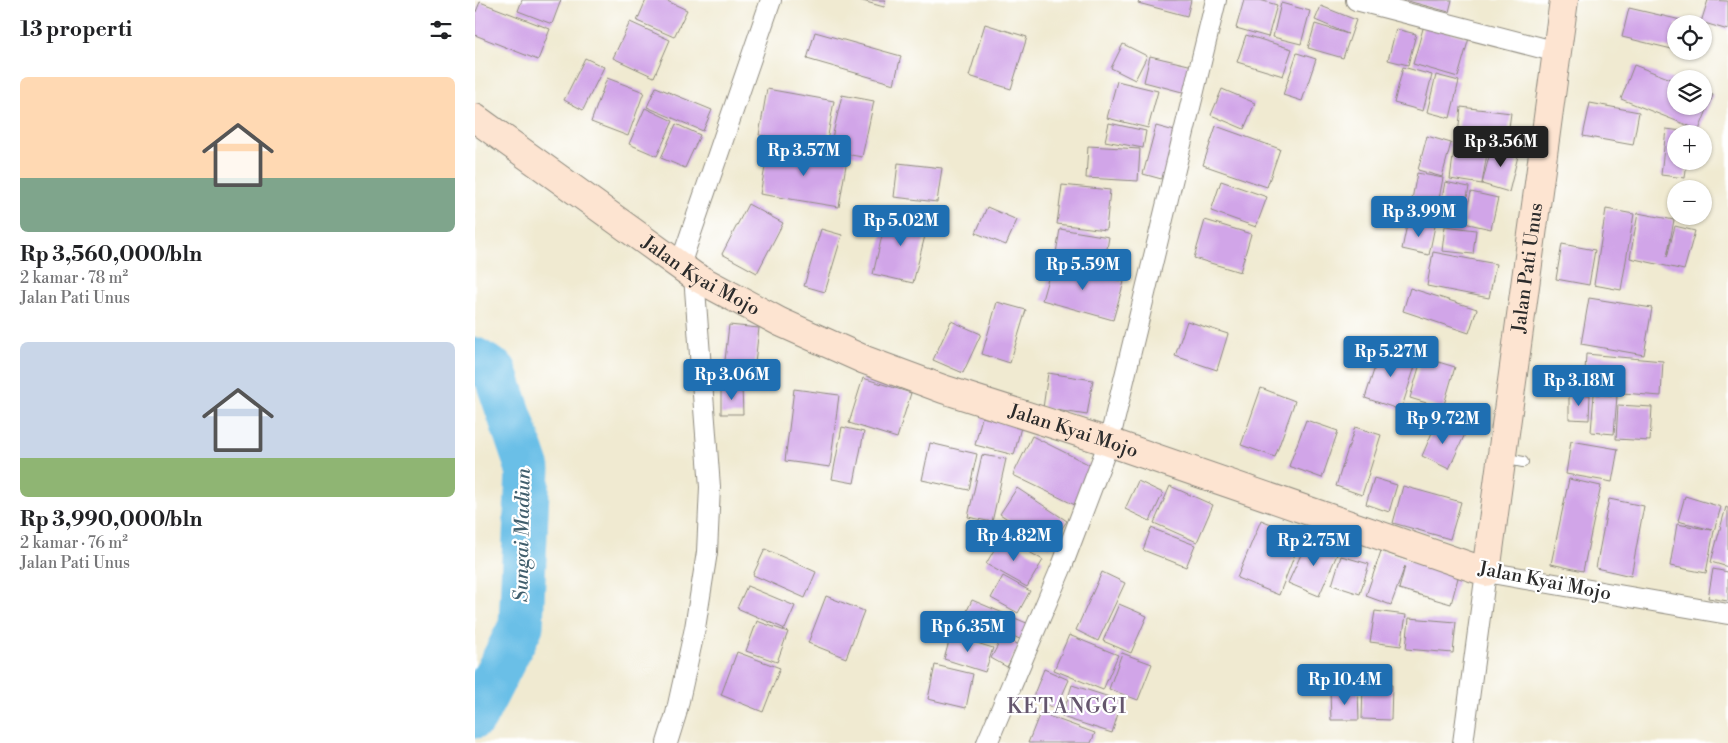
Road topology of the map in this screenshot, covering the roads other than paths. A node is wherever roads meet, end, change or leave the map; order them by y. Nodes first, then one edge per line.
1 (771, 0) edge
2 (1216, 0) edge
3 (1356, 0) edge
4 (1564, 0) edge
5 (1557, 52) junction
6 (475, 118) edge
7 (687, 270) junction
8 (1109, 442) junction
9 (1486, 572) junction
10 (1728, 614) edge
11 (667, 743) edge
12 (987, 743) edge
13 (1463, 743) edge

1 - 7 street
2 - 8 street
3 - 5 street
4 - 5 street, Jalan Pati Unus
5 - 9 street, Jalan Pati Unus
6 - 7 street, Jalan Kyai Mojo
7 - 8 street, Jalan Kyai Mojo
7 - 11 street
8 - 9 street, Jalan Kyai Mojo
8 - 12 street
9 - 10 street, Jalan Kyai Mojo
9 - 13 street, Jalan Pati Unus

